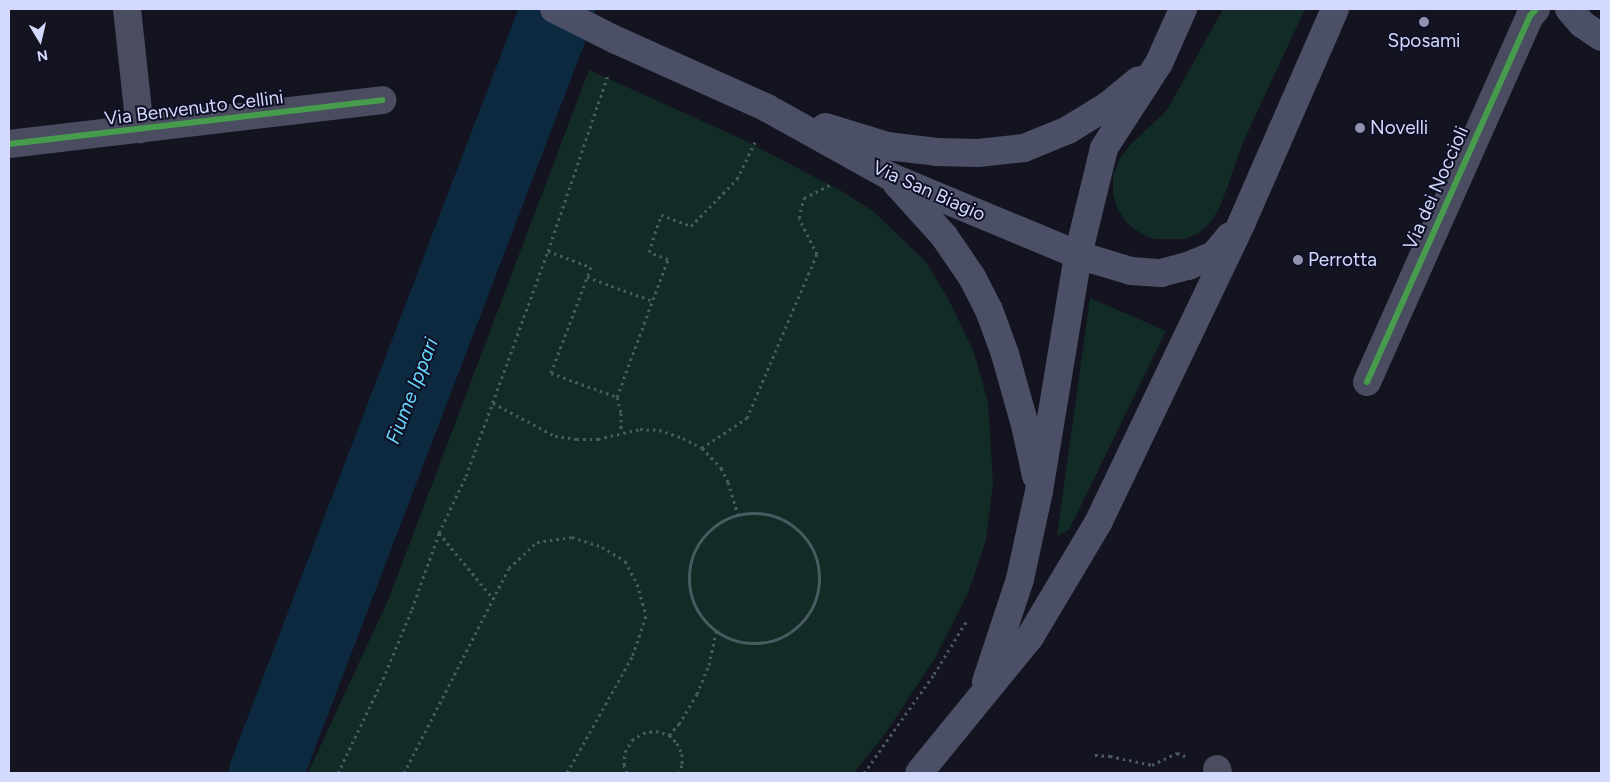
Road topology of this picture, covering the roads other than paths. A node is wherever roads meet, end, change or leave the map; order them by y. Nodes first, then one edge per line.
1 (126, 9) edge
2 (554, 9) edge
3 (1183, 9) edge
4 (1335, 9) edge
5 (1536, 9) edge
6 (1569, 9) edge
7 (1601, 37) edge
8 (1159, 63) junction
9 (382, 100) dead end
10 (766, 108) junction
11 (140, 129) junction
12 (9, 144) edge
13 (891, 177) junction
14 (1242, 222) junction
15 (1078, 255) junction
16 (1367, 382) dead end
17 (1039, 491) junction
18 (981, 698) junction
19 (919, 773) edge

1 - 11 street
2 - 10 main road, Via San Biagio
3 - 8 main road
4 - 14 main road
5 - 16 street, Via dei Noccioli
6 - 7 main road
8 - 10 main road
8 - 15 main road
9 - 11 street, Via Benvenuto Cellini
10 - 13 main road, Via San Biagio
11 - 12 street, Via Benvenuto Cellini
13 - 15 main road, Via San Biagio
13 - 17 main road
14 - 15 main road, Via San Biagio
14 - 18 main road
15 - 17 main road
17 - 18 main road
18 - 19 main road

